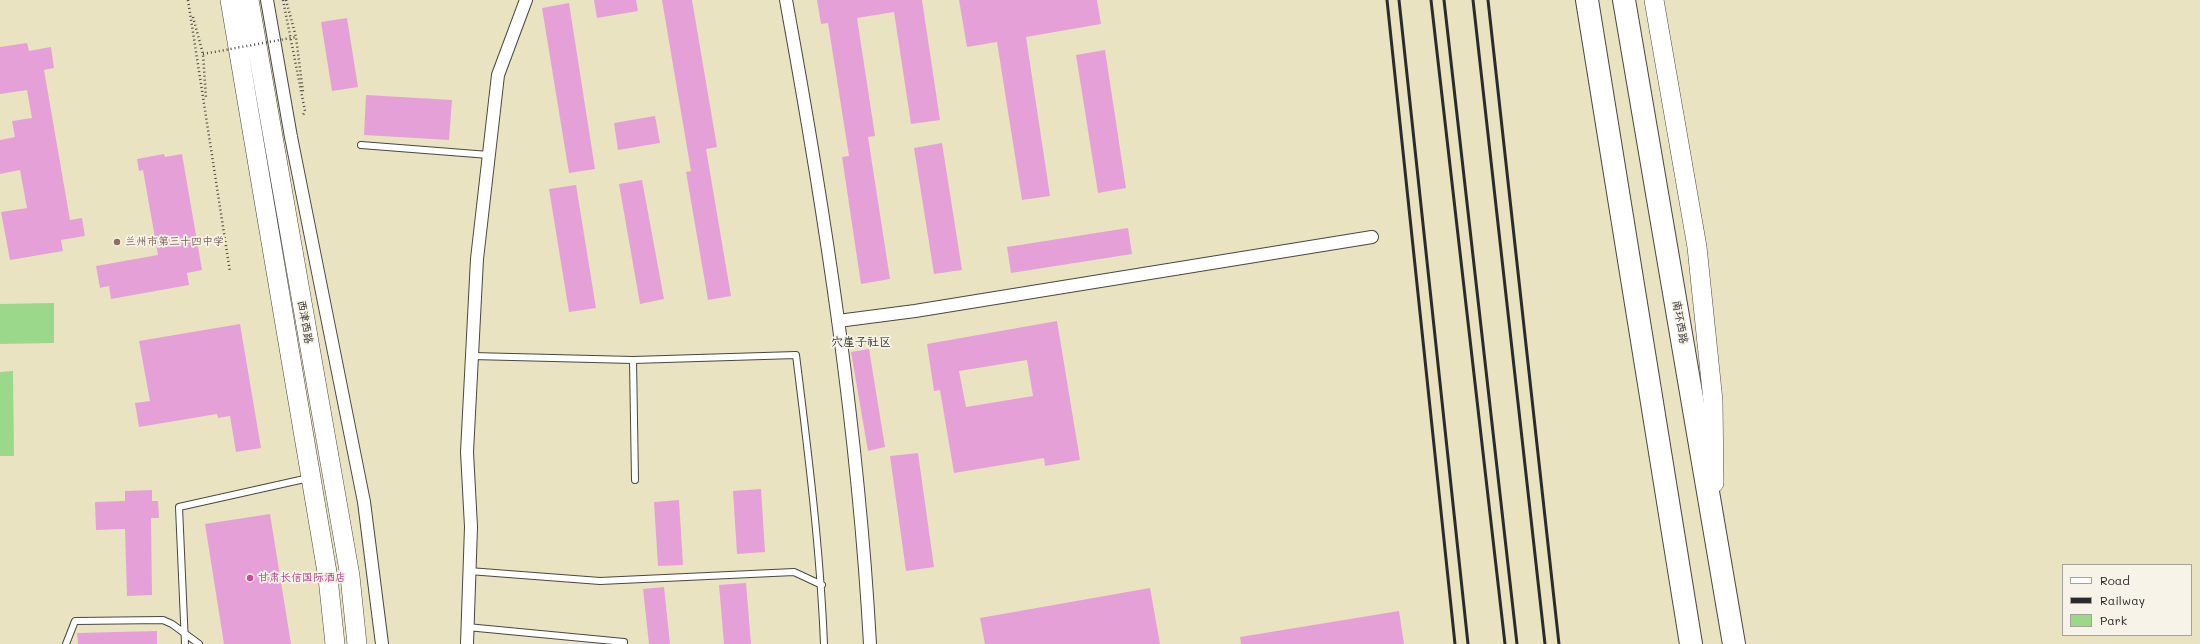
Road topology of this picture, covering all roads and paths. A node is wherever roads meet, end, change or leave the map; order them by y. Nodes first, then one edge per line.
1 (188, 0) edge
2 (230, 0) edge
3 (249, 0) edge
4 (267, 0) edge
5 (284, 0) edge
6 (526, 0) edge
7 (786, 0) edge
8 (1587, 0) edge
9 (1624, 0) edge
10 (1654, 0) edge
11 (190, 8) junction
12 (296, 36) junction
13 (203, 54) junction
14 (305, 111) junction
15 (207, 113) junction
16 (291, 137) junction
17 (361, 145) dead end
18 (489, 155) junction
19 (1372, 237) dead end
20 (230, 272) dead end
21 (838, 321) junction
22 (472, 356) junction
23 (633, 360) junction
24 (311, 477) junction
25 (634, 480) dead end
26 (1714, 522) junction
27 (469, 571) junction
28 (822, 585) junction
29 (467, 627) junction
30 (185, 633) junction
31 (624, 642) dead end
32 (66, 644) edge
33 (185, 644) edge
34 (199, 644) edge
35 (335, 644) edge
36 (358, 644) edge
37 (382, 644) edge
38 (467, 644) edge
39 (824, 644) edge
40 (870, 644) edge
41 (1691, 644) edge
42 (1734, 644) edge

1 - 11 path
2 - 24 main road, 西津西路
3 - 36 main road, 西津西路
4 - 16 street
5 - 12 path
5 - 14 path
6 - 18 street
7 - 21 street
8 - 41 highway
9 - 26 highway, 南环西路
10 - 26 main road
11 - 13 path
11 - 15 path
12 - 13 path, bridge
12 - 14 path
13 - 15 path
14 - 16 path
15 - 20 path
16 - 37 street
17 - 18 lane
18 - 22 street
19 - 21 street
21 - 40 street
22 - 23 lane
22 - 27 street
23 - 25 lane
23 - 28 lane
24 - 30 lane
24 - 35 main road, 西津西路
26 - 42 highway, 南环西路
27 - 28 lane
27 - 29 street
28 - 39 lane
29 - 31 lane
29 - 38 street
30 - 32 lane
30 - 33 lane
30 - 34 lane

